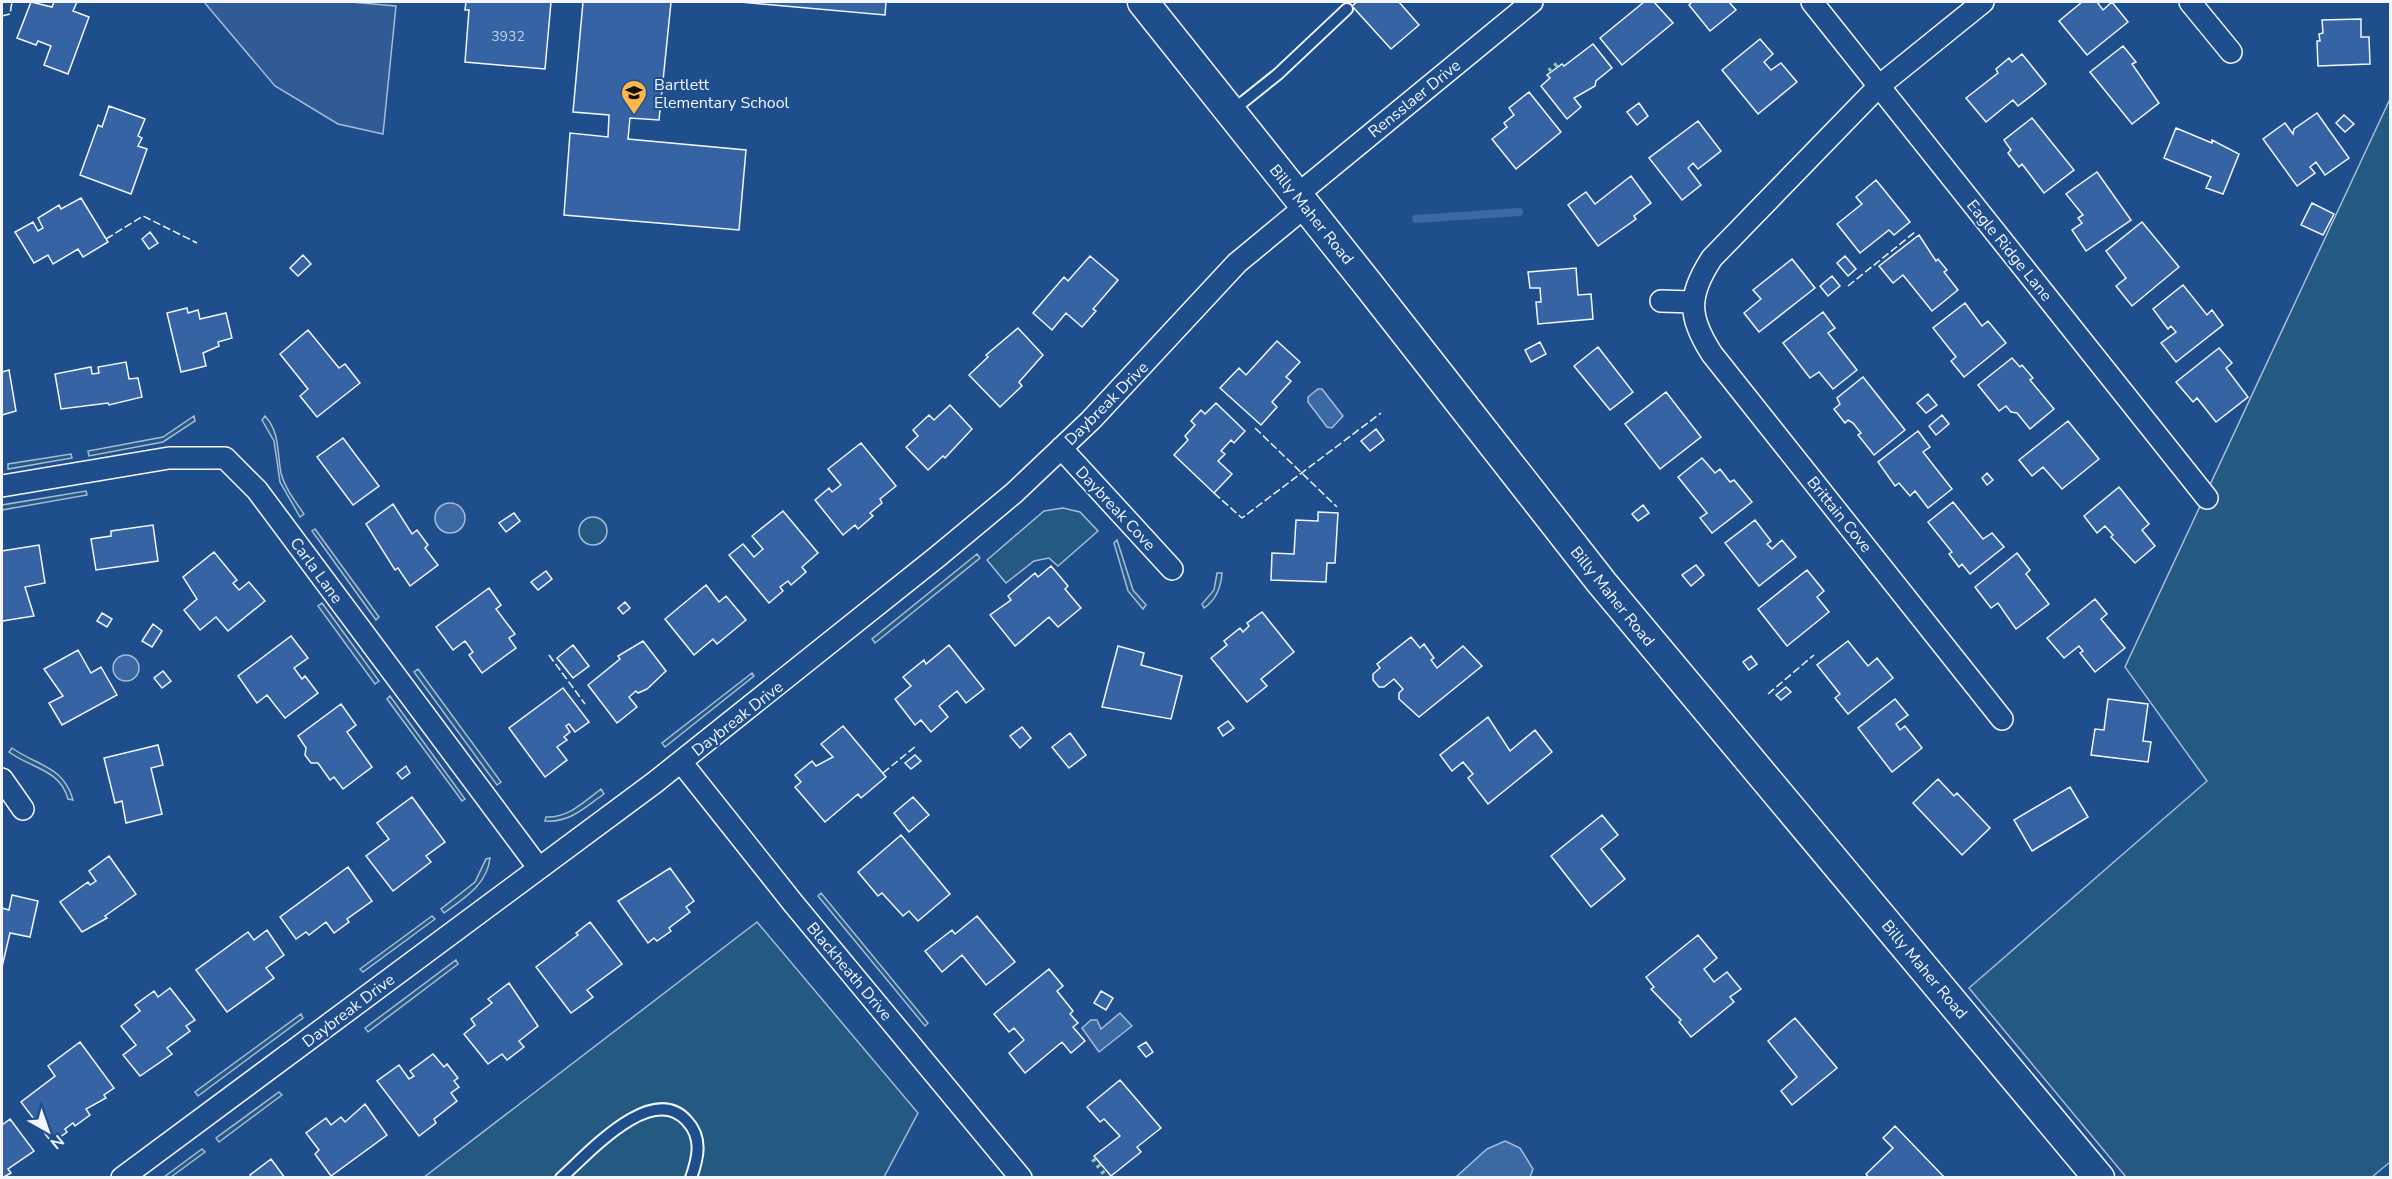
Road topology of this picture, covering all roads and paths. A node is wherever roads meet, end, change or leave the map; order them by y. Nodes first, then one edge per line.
1 (1143, 2) edge
2 (1532, 2) edge
3 (1812, 2) edge
4 (1983, 2) edge
5 (2190, 2) edge
6 (1347, 9) dead end
7 (2231, 52) dead end
8 (1879, 86) junction
9 (1231, 112) junction
10 (1301, 201) junction
11 (1661, 301) dead end
12 (1693, 302) junction
13 (1060, 448) junction
14 (2, 486) edge
15 (2207, 498) dead end
16 (1172, 569) dead end
17 (2002, 719) dead end
18 (681, 762) junction
19 (2, 779) edge
20 (23, 809) dead end
21 (538, 867) junction
22 (122, 1178) edge
23 (561, 1178) edge
24 (691, 1178) edge
25 (1021, 1178) edge
26 (2099, 1178) edge

1 - 9 main road, Billy Maher Road
2 - 10 street, Rensslaer Drive
3 - 8 street, Eagle Ridge Lane
4 - 8 street
5 - 7 street
6 - 9 lane
8 - 12 street
8 - 15 street, Eagle Ridge Lane
9 - 10 main road, Billy Maher Road
10 - 13 street, Daybreak Drive
10 - 26 main road, Billy Maher Road
11 - 12 street
12 - 17 street, Brittain Cove
13 - 16 street, Daybreak Cove
13 - 18 street, Daybreak Drive
14 - 21 street, Carla Lane
18 - 21 street, Daybreak Drive
18 - 25 street, Blackheath Drive
19 - 20 street
21 - 22 street, Daybreak Drive
23 - 24 lane

